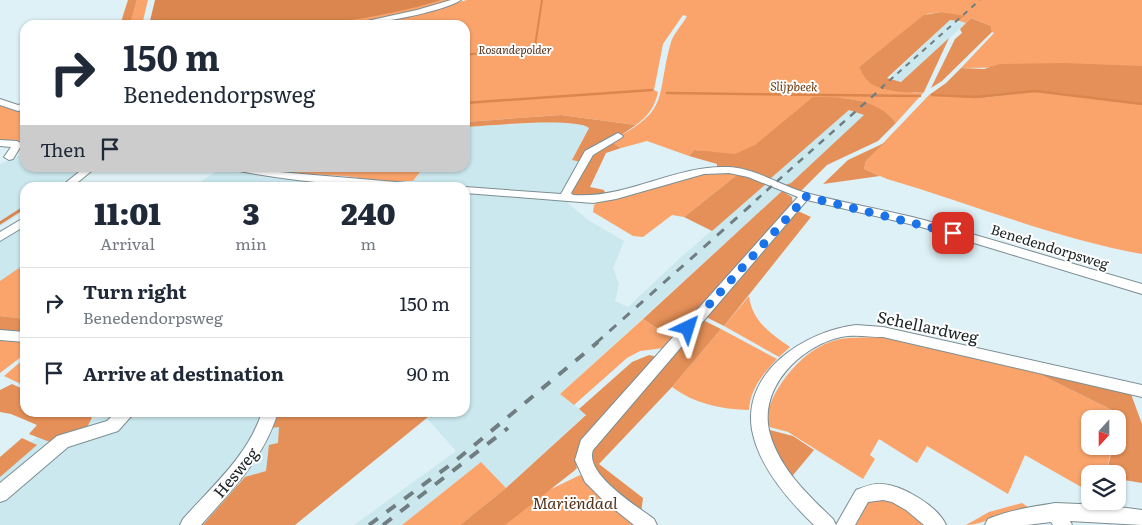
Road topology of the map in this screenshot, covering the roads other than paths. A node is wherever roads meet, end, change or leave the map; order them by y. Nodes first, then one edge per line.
1 (458, 0) edge
2 (378, 20) edge
3 (0, 102) edge
4 (20, 107) edge
5 (618, 136) dead end
6 (0, 143) edge
7 (20, 147) edge
8 (20, 148) edge
9 (4, 159) edge
10 (85, 172) edge
11 (93, 172) edge
12 (262, 172) edge
13 (72, 182) edge
14 (80, 182) edge
15 (361, 182) edge
16 (470, 190) edge
17 (804, 196) junction
18 (569, 199) junction
19 (20, 216) edge
20 (20, 224) edge
21 (0, 228) edge
22 (0, 237) edge
23 (1142, 289) edge
24 (0, 335) edge
25 (20, 337) edge
26 (1142, 390) edge
27 (122, 417) edge
28 (269, 417) edge
29 (0, 494) edge
30 (1059, 518) edge
31 (1142, 519) edge
32 (189, 525) edge
33 (648, 525) edge
34 (827, 525) edge
35 (845, 525) edge
36 (937, 525) edge
37 (994, 525) edge

1 - 2 street
3 - 4 street
5 - 18 street
6 - 7 street
8 - 9 street
10 - 13 street
11 - 14 street
12 - 15 street
16 - 18 street, Benedendorpsweg
17 - 18 street, Benedendorpsweg
17 - 23 street, Benedendorpsweg
17 - 33 street
19 - 21 street
20 - 22 street
24 - 25 street
26 - 34 street, Schellardweg
27 - 29 street
28 - 32 street, Hesweg
30 - 31 street
30 - 37 street
35 - 36 street

